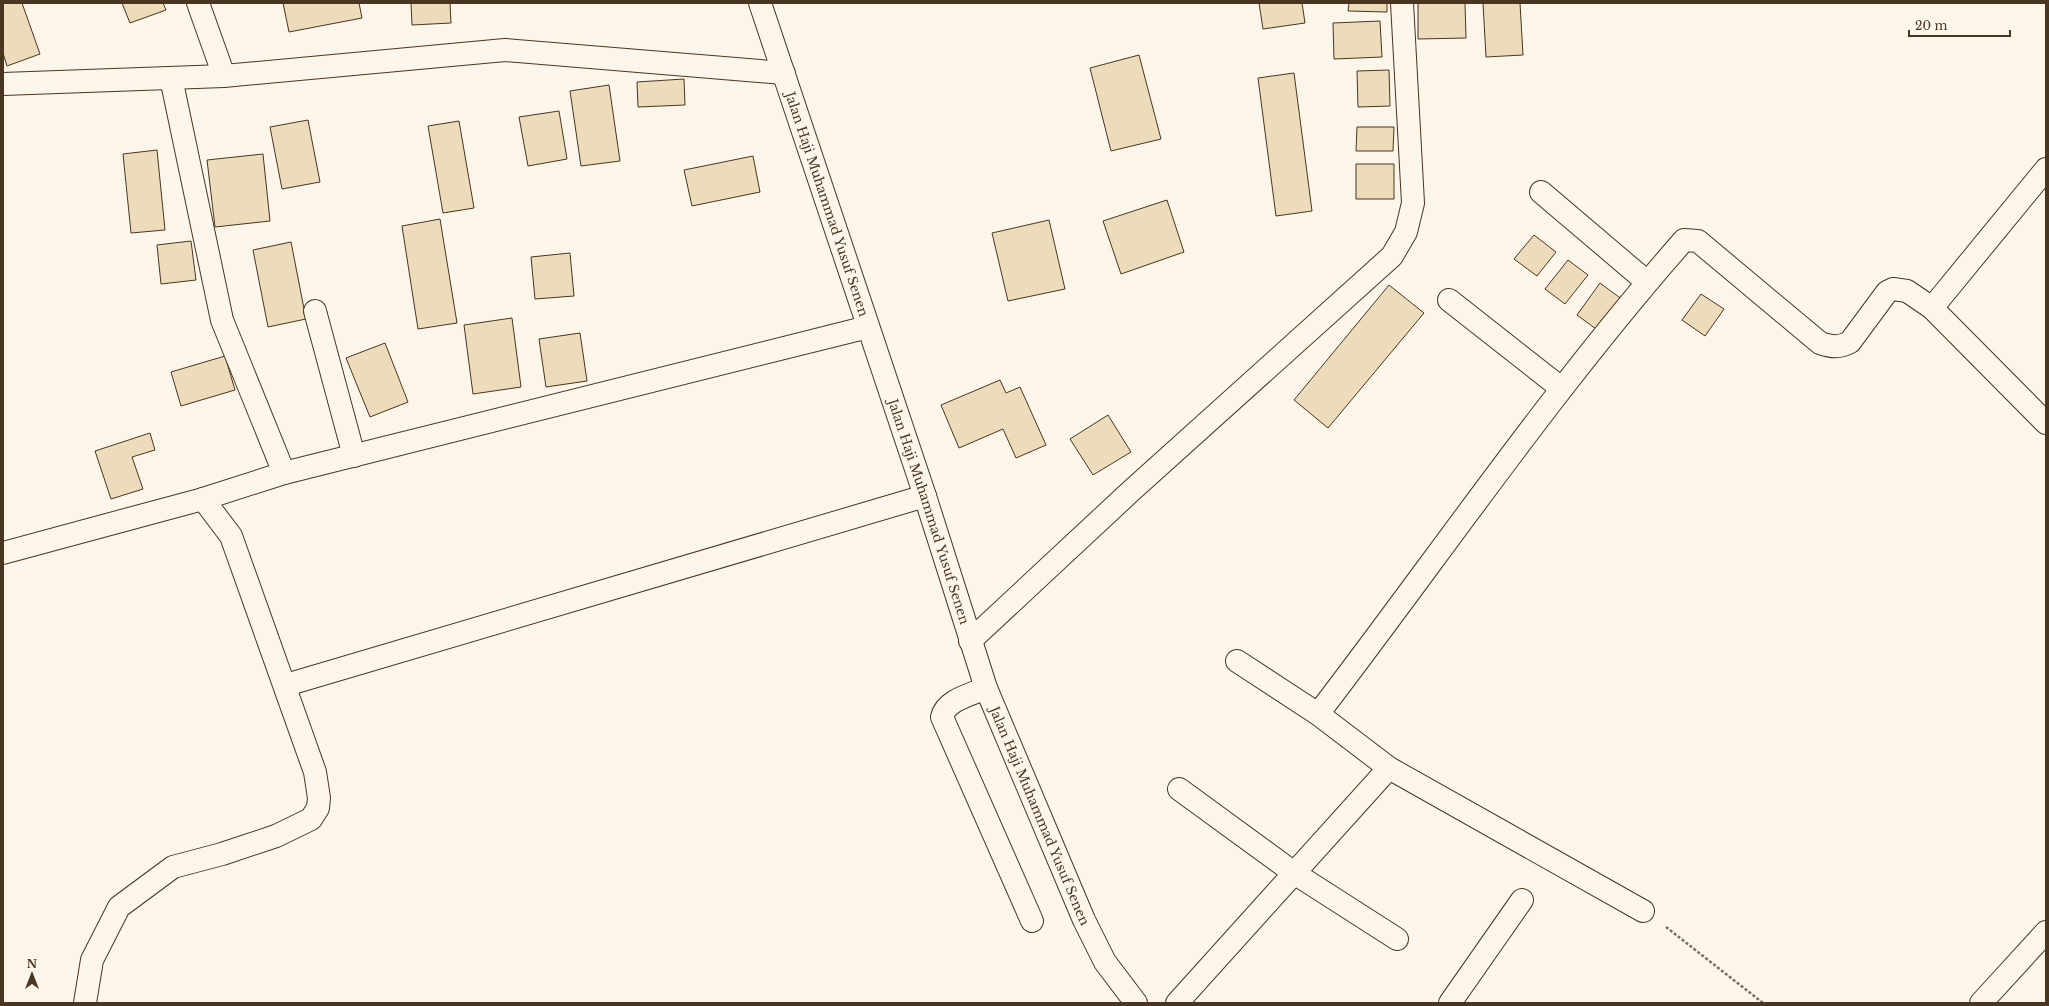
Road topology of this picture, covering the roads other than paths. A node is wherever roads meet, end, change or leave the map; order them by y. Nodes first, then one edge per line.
1 (198, 3) edge
2 (760, 3) edge
3 (1402, 3) edge
4 (784, 73) junction
5 (224, 76) junction
6 (171, 78) junction
7 (3, 84) edge
8 (2046, 169) edge
9 (1541, 192) dead end
10 (1647, 282) junction
11 (1449, 300) dead end
12 (1932, 308) junction
13 (315, 311) dead end
14 (868, 327) junction
15 (1561, 388) junction
16 (2046, 423) edge
17 (354, 456) junction
18 (284, 473) junction
19 (925, 496) junction
20 (203, 499) junction
21 (3, 553) edge
22 (970, 641) junction
23 (1237, 661) dead end
24 (286, 685) junction
25 (986, 688) junction
26 (1318, 714) junction
27 (1389, 768) junction
28 (1179, 789) dead end
29 (1294, 873) junction
30 (1522, 900) dead end
31 (1643, 911) road end
32 (1032, 921) dead end
33 (2046, 932) edge
34 (1397, 939) dead end
35 (85, 1003) edge
36 (1136, 1003) edge
37 (1177, 1003) edge
38 (1450, 1003) edge
39 (1981, 1003) edge

1 - 5 street
2 - 4 street, Jalan Haji Muhammad Yusuf Senen
3 - 22 street
4 - 5 street
4 - 14 street, Jalan Haji Muhammad Yusuf Senen
5 - 6 street
6 - 7 street
6 - 18 street
8 - 12 street
9 - 10 street
10 - 12 street
10 - 15 street
11 - 15 street
12 - 16 street
13 - 17 street
14 - 17 street
14 - 19 street, Jalan Haji Muhammad Yusuf Senen
15 - 26 street
17 - 18 street
18 - 20 street
19 - 22 street, Jalan Haji Muhammad Yusuf Senen
19 - 24 street
20 - 21 street
20 - 24 street
22 - 25 street, Jalan Haji Muhammad Yusuf Senen
23 - 26 street
24 - 35 street
25 - 32 street
25 - 36 street, Jalan Haji Muhammad Yusuf Senen
26 - 27 street
27 - 29 street
27 - 31 street
28 - 29 street
29 - 34 street
29 - 37 street
30 - 38 street
33 - 39 street

